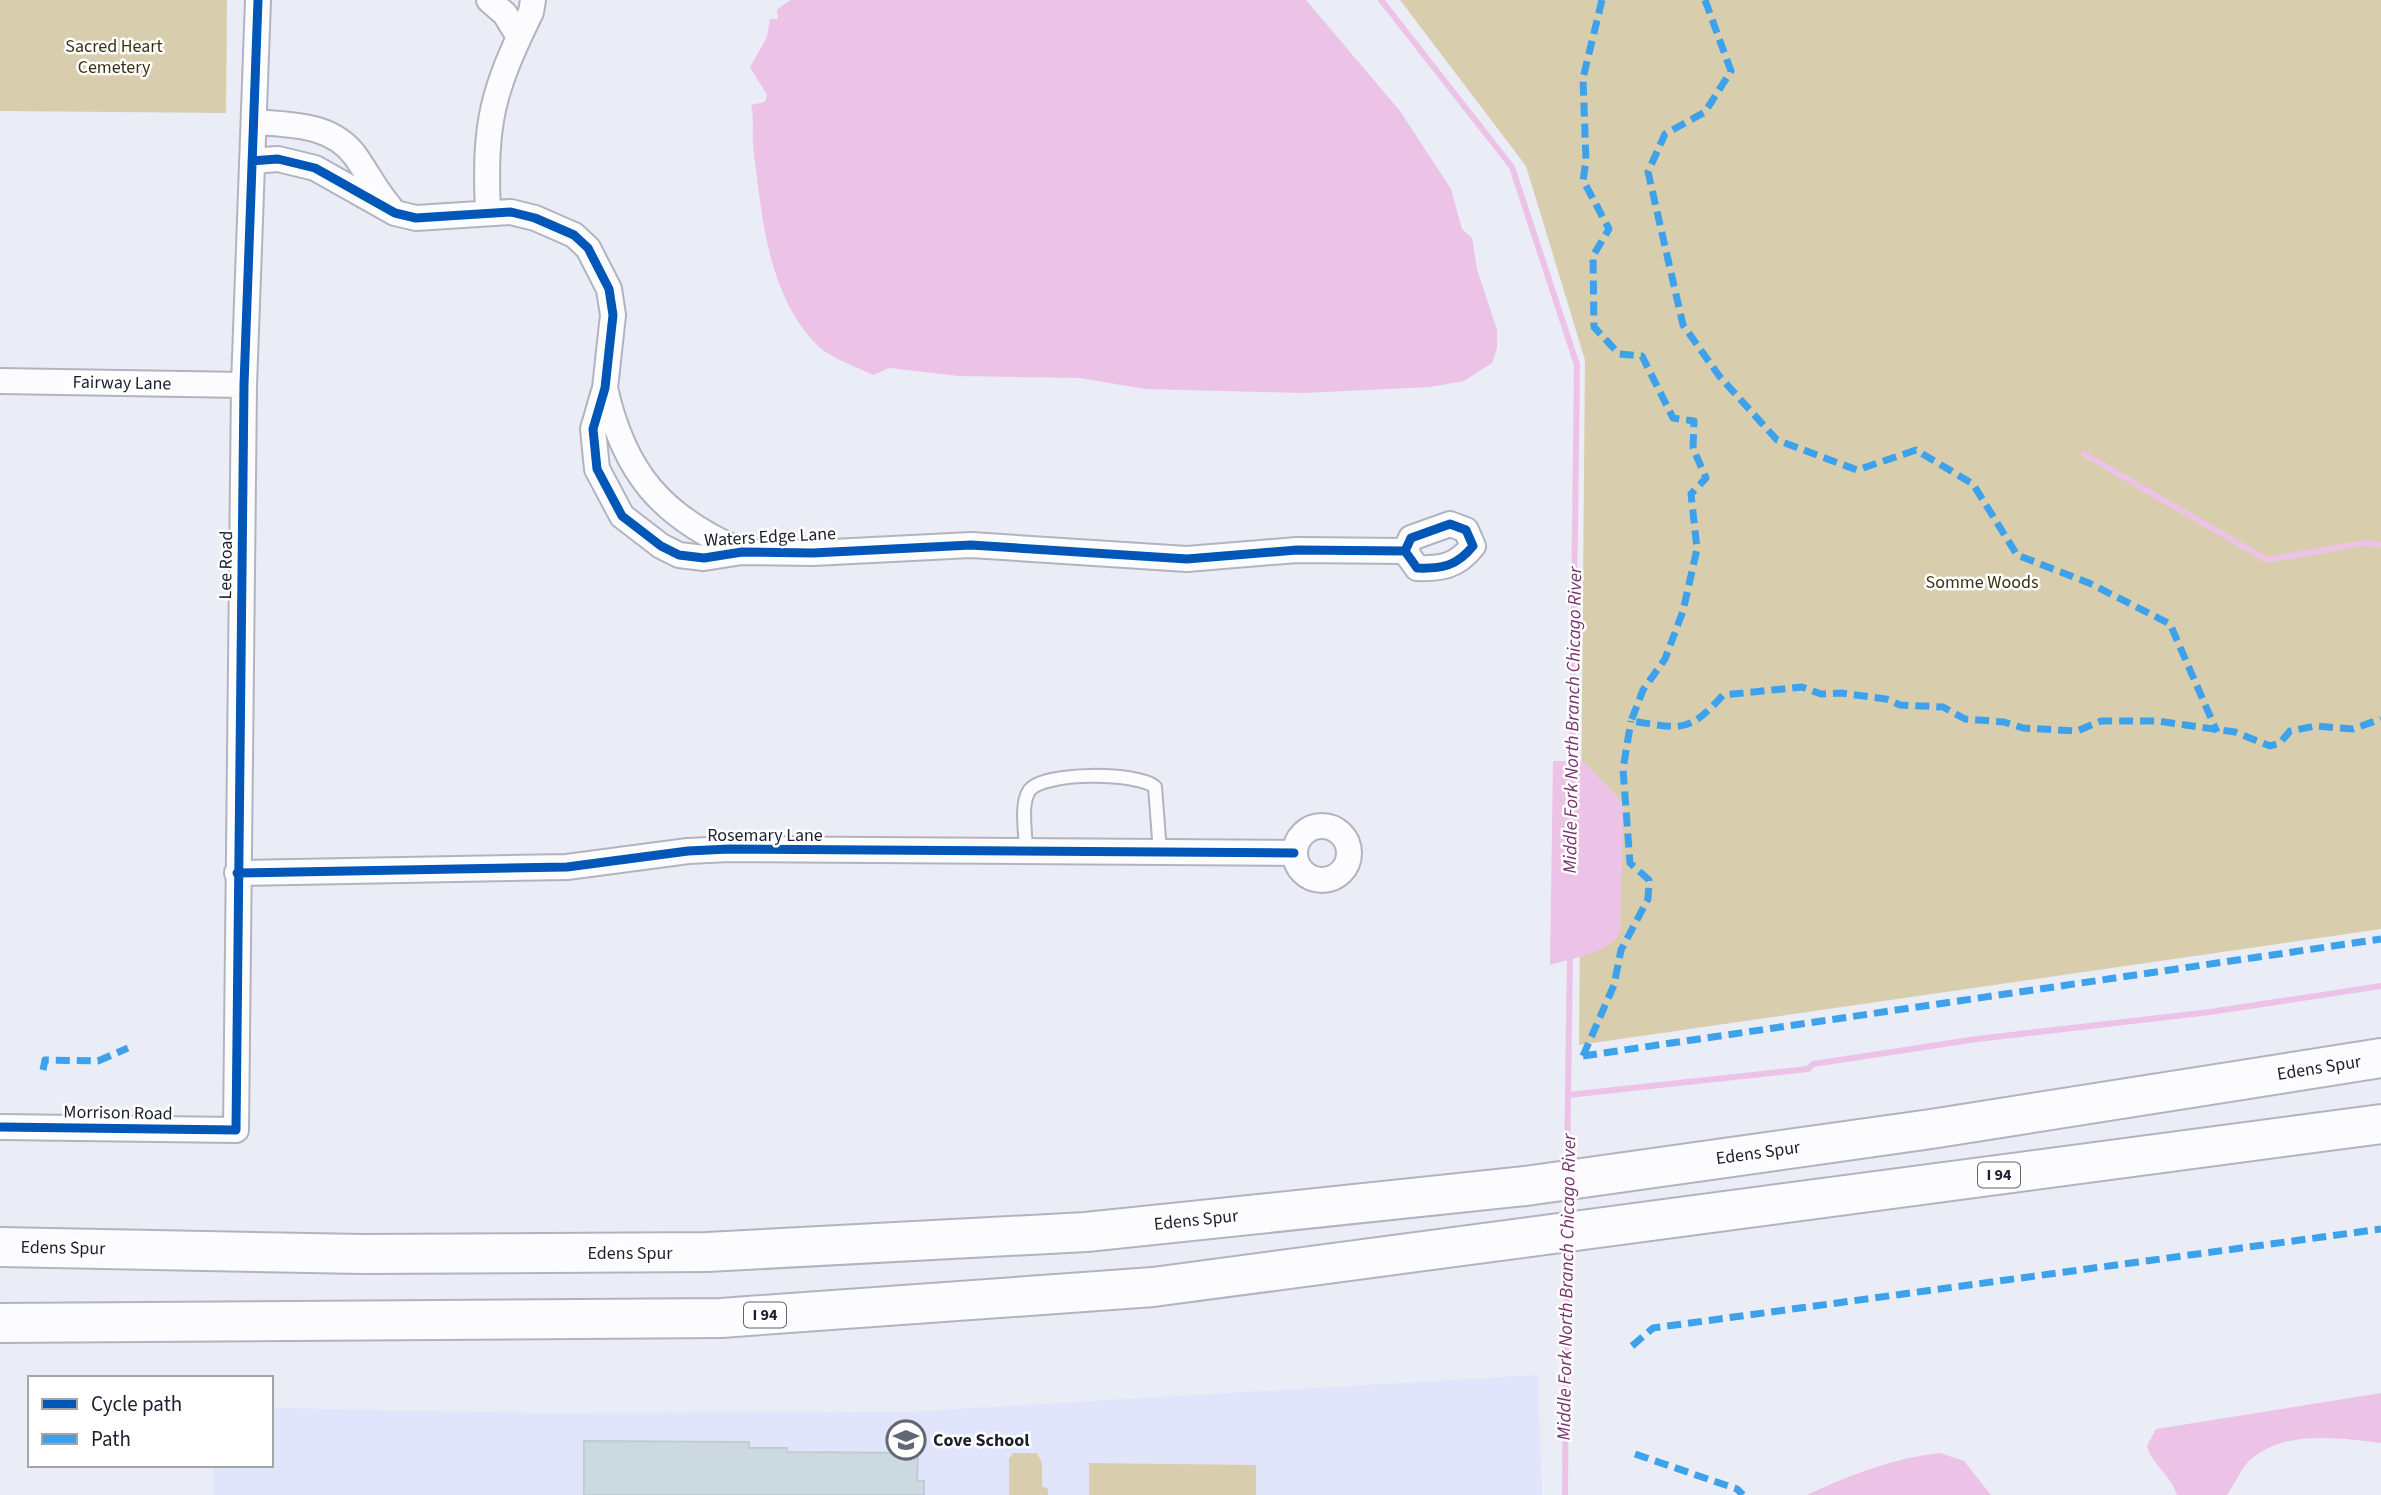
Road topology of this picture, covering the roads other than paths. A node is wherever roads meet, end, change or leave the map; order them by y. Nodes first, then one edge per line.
1 (258, 0) edge
2 (489, 0) edge
3 (533, 0) edge
4 (519, 37) junction
5 (256, 122) junction
6 (252, 161) junction
7 (488, 212) junction
8 (395, 213) junction
9 (0, 381) edge
10 (244, 385) junction
11 (605, 388) junction
12 (1405, 551) dead end
13 (742, 552) junction
14 (1026, 850) junction
15 (1160, 852) junction
16 (1294, 853) dead end
17 (237, 873) junction
18 (2381, 1058) edge
19 (2381, 1124) edge
20 (0, 1127) edge
21 (236, 1130) joint
22 (0, 1247) edge
23 (0, 1322) edge

1 - 5 street, Lee Road
2 - 4 street
3 - 4 street
4 - 7 street
5 - 6 street, Lee Road
5 - 8 street
6 - 8 street, Waters Edge Lane
6 - 10 street, Lee Road
7 - 8 street, Waters Edge Lane
7 - 11 street, Waters Edge Lane
9 - 10 street, Fairway Lane
10 - 17 street, Lee Road
11 - 13 street, Waters Edge Lane
11 - 13 street, Waters Edge Lane
12 - 13 street, Waters Edge Lane
14 - 15 street, Rosemary Lane
14 - 15 lane
14 - 17 street, Rosemary Lane
15 - 16 street, Rosemary Lane
17 - 21 street, Lee Road
18 - 22 highway, Edens Spur
19 - 23 highway, I 94
20 - 21 street, Morrison Road

